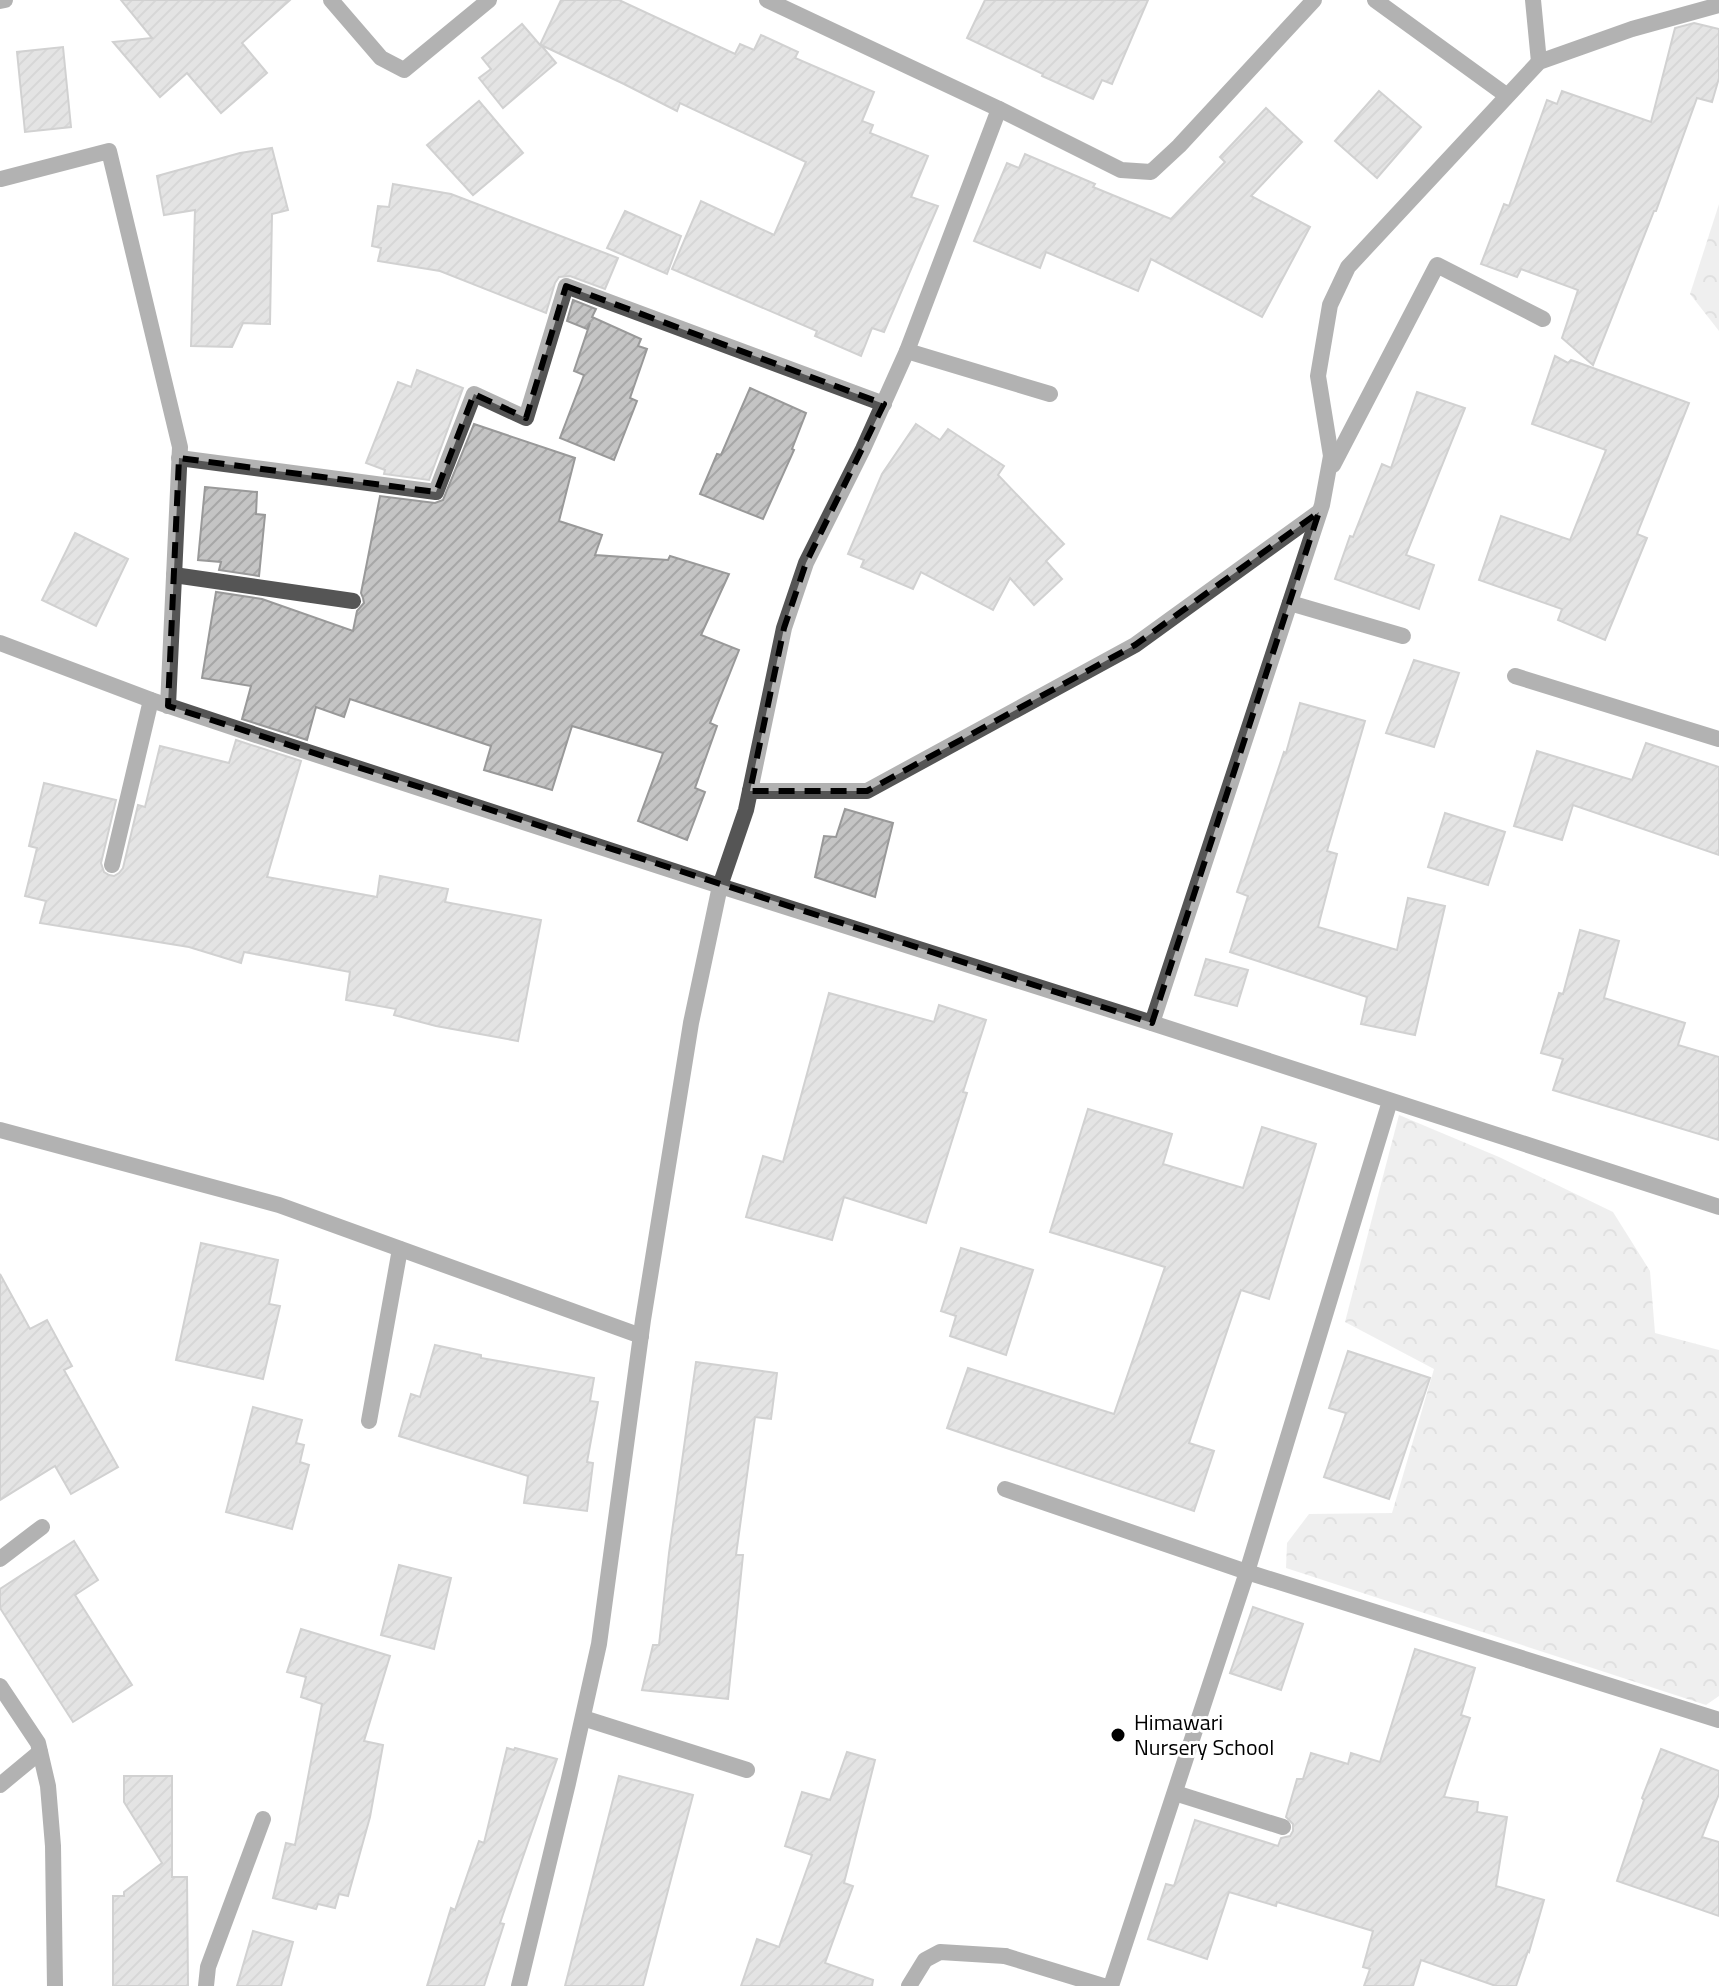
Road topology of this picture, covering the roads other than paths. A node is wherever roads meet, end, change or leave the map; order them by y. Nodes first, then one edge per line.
1 (331, 0) edge
2 (489, 0) edge
3 (767, 0) edge
4 (1314, 0) edge
5 (1375, 0) edge
6 (1533, 0) edge
7 (1719, 5) edge
8 (1539, 62) junction
9 (1506, 95) junction
10 (999, 109) junction
11 (1, 179) edge
12 (1543, 319) dead end
13 (907, 351) junction
14 (1050, 394) dead end
15 (884, 404) junction
16 (179, 458) junction
17 (1328, 473) junction
18 (1319, 512) junction
19 (174, 575) junction
20 (353, 601) dead end
21 (1290, 603) junction
22 (1403, 636) dead end
23 (0, 643) edge
24 (1515, 676) dead end
25 (151, 700) junction
26 (168, 706) junction
27 (1719, 739) edge
28 (750, 791) junction
29 (112, 865) dead end
30 (720, 886) junction
31 (1152, 1023) junction
32 (1390, 1101) junction
33 (0, 1130) edge
34 (1719, 1207) edge
35 (400, 1249) junction
36 (641, 1336) junction
37 (369, 1421) dead end
38 (1005, 1489) dead end
39 (42, 1527) dead end
40 (0, 1559) edge
41 (1247, 1572) junction
42 (0, 1686) edge
43 (583, 1718) junction
44 (1719, 1720) edge
45 (40, 1752) junction
46 (747, 1770) dead end
47 (0, 1785) edge
48 (1175, 1793) junction
49 (263, 1819) dead end
50 (1283, 1827) dead end
51 (55, 1986) edge
52 (206, 1986) edge
53 (519, 1986) edge
54 (909, 1986) edge
55 (1103, 1986) edge
56 (1111, 1986) edge

1 - 2 street
3 - 10 street
4 - 10 street
5 - 9 street
6 - 8 street
7 - 8 street
8 - 9 street
9 - 17 street
10 - 13 street
11 - 16 street
12 - 17 street
13 - 14 street
13 - 15 street
15 - 16 street
15 - 28 street
16 - 19 street
17 - 18 street
18 - 21 street
18 - 28 street
19 - 20 street
19 - 26 street
21 - 22 street
21 - 31 street
23 - 25 street
24 - 27 street
25 - 26 street
25 - 29 street
26 - 30 street
28 - 30 street
30 - 31 street
30 - 36 street
31 - 32 street
32 - 34 street
32 - 41 street
33 - 35 street
35 - 36 street
35 - 37 street
36 - 43 street
38 - 41 street
39 - 40 street
41 - 44 street
41 - 48 street
42 - 45 street
43 - 46 street
43 - 53 street
45 - 47 street
45 - 51 street
48 - 50 street
48 - 56 street
49 - 52 street
54 - 55 street

